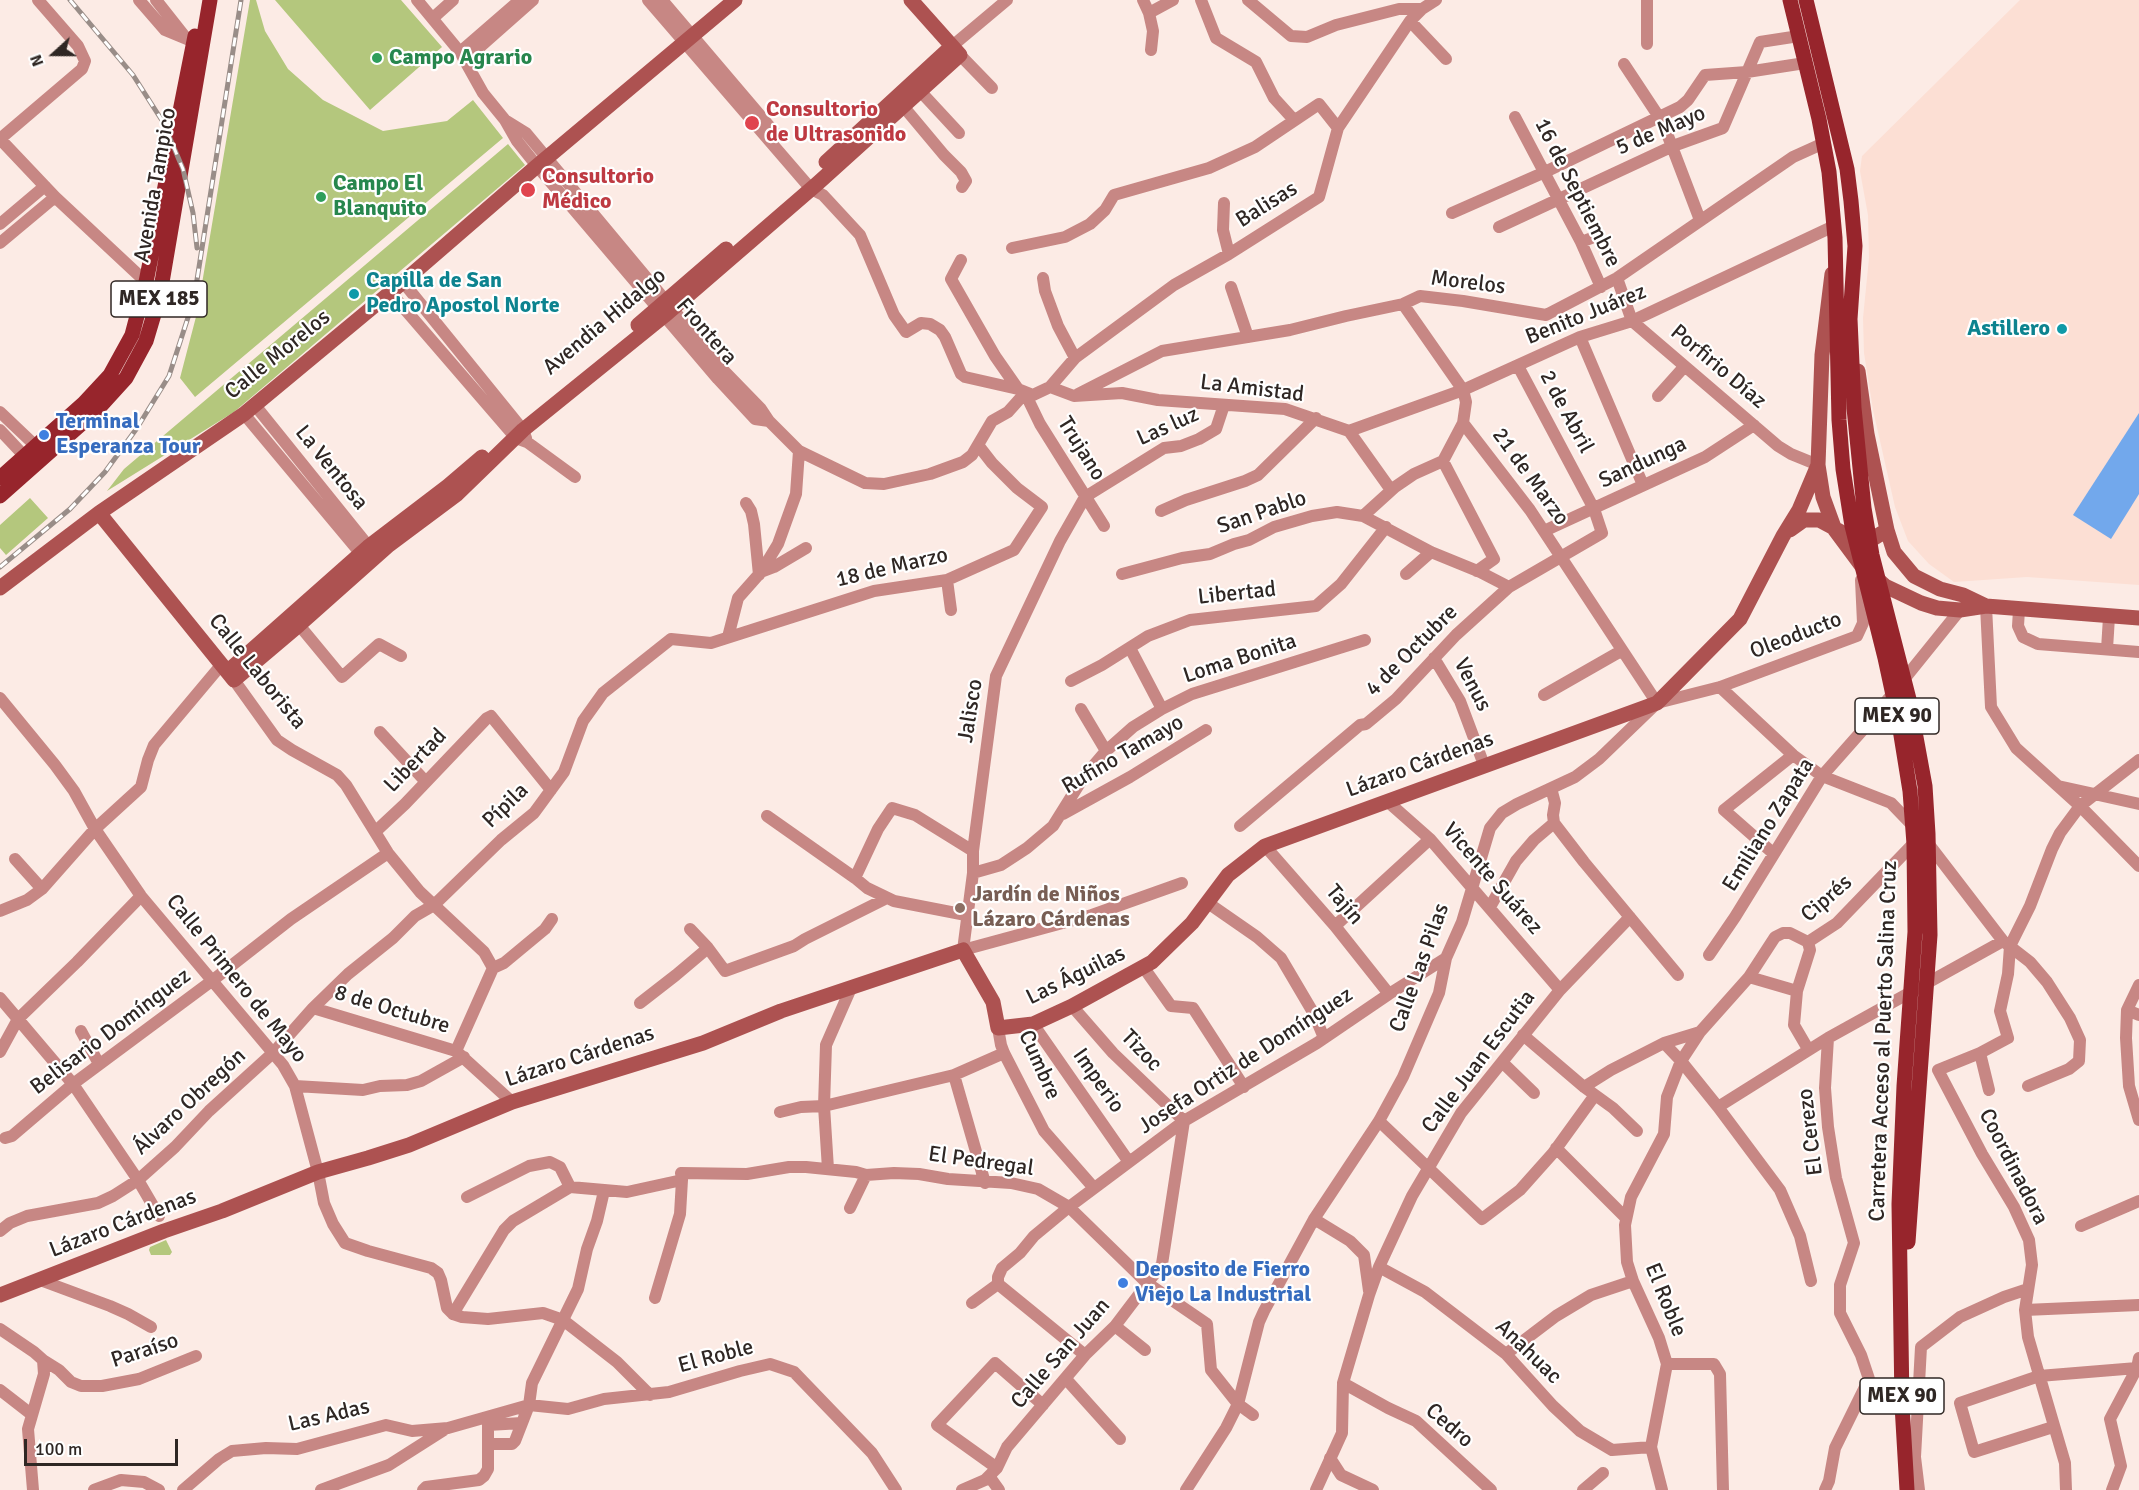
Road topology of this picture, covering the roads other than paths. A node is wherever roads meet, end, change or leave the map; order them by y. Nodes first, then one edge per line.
1 (38, 0) edge
2 (139, 0) edge
3 (156, 0) edge
4 (200, 0) edge
5 (210, 0) edge
6 (417, 0) edge
7 (453, 0) edge
8 (520, 0) edge
9 (533, 0) edge
10 (648, 0) edge
11 (662, 0) edge
12 (735, 0) edge
13 (900, 0) edge
14 (911, 0) edge
15 (1007, 0) edge
16 (1143, 0) edge
17 (1173, 0) edge
18 (1201, 0) edge
19 (1436, 0) edge
20 (1647, 0) edge
21 (1790, 0) edge
22 (1806, 0) edge
23 (1251, 1) edge
24 (1422, 9) junction
25 (1149, 13) junction
26 (433, 18) junction
27 (1410, 21) junction
28 (1799, 36) junction
29 (687, 39) junction
30 (194, 41) junction
31 (1647, 44) dead end
32 (1151, 50) dead end
33 (953, 54) junction
34 (462, 56) junction
35 (1446, 58) dead end
36 (1806, 63) junction
37 (1624, 64) dead end
38 (1748, 72) junction
39 (992, 88) dead end
40 (921, 92) junction
41 (903, 106) junction
42 (1515, 117) dead end
43 (1660, 118) junction
44 (1294, 120) junction
45 (1338, 128) junction
46 (959, 133) dead end
47 (0, 139) edge
48 (1824, 143) junction
49 (1673, 147) junction
50 (542, 162) junction
51 (1847, 169) junction
52 (1545, 172) junction
53 (1829, 172) junction
54 (814, 185) junction
55 (45, 186) junction
56 (962, 187) dead end
57 (55, 197) junction
58 (1558, 199) junction
59 (1224, 203) dead end
60 (1452, 213) dead end
61 (1700, 220) junction
62 (0, 224) edge
63 (1834, 226) junction
64 (1499, 227) dead end
65 (1597, 236) dead end
66 (1581, 242) junction
67 (0, 243) edge
68 (1012, 248) dead end
69 (1835, 250) junction
70 (1229, 254) junction
71 (961, 260) dead end
72 (1043, 278) dead end
73 (1617, 278) junction
74 (146, 282) junction
75 (403, 282) junction
76 (1232, 287) dead end
77 (1601, 287) junction
78 (390, 292) junction
79 (1403, 304) junction
80 (665, 308) junction
81 (1850, 320) junction
82 (1632, 321) junction
83 (1248, 337) junction
84 (1580, 337) junction
85 (1075, 358) junction
86 (1518, 366) junction
87 (1684, 367) junction
88 (1050, 387) junction
89 (1463, 390) junction
90 (1021, 391) junction
91 (1074, 396) junction
92 (1658, 396) dead end
93 (1224, 405) junction
94 (249, 409) junction
95 (0, 412) edge
96 (1316, 418) junction
97 (1463, 423) junction
98 (1754, 425) junction
99 (0, 430) edge
100 (1349, 430) junction
101 (519, 433) junction
102 (978, 445) junction
103 (799, 451) junction
104 (36, 456) junction
105 (1443, 461) junction
106 (1818, 465) junction
107 (575, 477) dead end
108 (0, 478) edge
109 (1643, 485) junction
110 (1391, 490) junction
111 (0, 496) edge
112 (1085, 497) junction
113 (746, 503) dead end
114 (1594, 508) junction
115 (1161, 511) dead end
116 (99, 513) junction
117 (1364, 516) junction
118 (1104, 526) dead end
119 (1386, 527) junction
120 (1835, 530) junction
121 (1887, 530) junction
122 (1544, 531) junction
123 (1783, 536) junction
124 (1864, 540) junction
125 (806, 548) dead end
126 (1431, 552) junction
127 (368, 555) junction
128 (1561, 557) junction
129 (1864, 568) junction
130 (1477, 571) junction
131 (760, 573) junction
132 (1122, 574) dead end
133 (1406, 574) dead end
134 (947, 580) junction
135 (1509, 587) junction
136 (0, 588) edge
137 (1986, 606) junction
138 (951, 610) dead end
139 (1960, 610) junction
140 (2019, 610) junction
141 (2109, 617) junction
142 (2139, 618) edge
143 (299, 625) junction
144 (728, 637) junction
145 (1365, 640) dead end
146 (1130, 648) junction
147 (2107, 649) junction
148 (1621, 651) junction
149 (2139, 652) edge
150 (402, 656) dead end
151 (1434, 658) junction
152 (228, 672) junction
153 (1071, 681) dead end
154 (1720, 687) junction
155 (1544, 695) dead end
156 (0, 698) edge
157 (1657, 703) junction
158 (1081, 709) dead end
159 (1162, 709) junction
160 (583, 721) joint
161 (1206, 730) dead end
162 (380, 732) dead end
163 (1106, 751) junction
164 (1793, 755) junction
165 (2139, 760) edge
166 (1484, 765) junction
167 (1822, 776) junction
168 (426, 782) junction
169 (2057, 786) junction
170 (1551, 788) junction
171 (551, 790) junction
172 (2097, 794) junction
173 (1387, 801) junction
174 (2139, 804) edge
175 (2080, 806) junction
176 (1061, 815) junction
177 (767, 816) dead end
178 (1554, 823) junction
179 (1240, 826) dead end
180 (95, 829) junction
181 (375, 832) junction
182 (1922, 835) junction
183 (1430, 839) junction
184 (1265, 846) junction
185 (973, 851) junction
186 (388, 854) junction
187 (1774, 854) junction
188 (15, 859) dead end
189 (2139, 866) edge
190 (973, 873) junction
191 (855, 878) junction
192 (1182, 883) dead end
193 (1472, 886) junction
194 (42, 889) junction
195 (141, 896) junction
196 (887, 898) junction
197 (1211, 899) junction
198 (434, 905) junction
199 (1490, 907) junction
200 (0, 911) edge
201 (966, 915) junction
202 (1630, 917) junction
203 (552, 919) dead end
204 (1335, 926) junction
205 (690, 929) dead end
206 (1808, 942) junction
207 (2006, 943) junction
208 (708, 948) junction
209 (963, 950) junction
210 (1708, 955) dead end
211 (1446, 958) junction
212 (493, 968) junction
213 (1144, 968) junction
214 (1678, 975) dead end
215 (1749, 977) junction
216 (213, 980) junction
217 (2139, 985) edge
218 (851, 988) junction
219 (1560, 990) junction
220 (1797, 991) junction
221 (1389, 994) junction
222 (0, 998) edge
223 (640, 1003) dead end
224 (1072, 1006) junction
225 (313, 1008) junction
226 (2133, 1013) edge
227 (18, 1019) junction
228 (1033, 1024) junction
229 (999, 1028) junction
230 (81, 1031) dead end
231 (1700, 1032) junction
232 (1523, 1035) junction
233 (1324, 1038) junction
234 (1828, 1038) junction
235 (1664, 1043) junction
236 (1808, 1049) junction
237 (0, 1052) edge
238 (274, 1052) junction
239 (1004, 1053) junction
240 (1980, 1053) junction
241 (460, 1054) junction
242 (1681, 1061) junction
243 (1502, 1062) junction
244 (99, 1064) junction
245 (954, 1075) junction
246 (73, 1084) junction
247 (1912, 1085) junction
248 (295, 1086) junction
249 (2028, 1086) dead end
250 (1244, 1087) junction
251 (1584, 1087) junction
252 (1989, 1090) dead end
253 (1534, 1094) dead end
254 (1595, 1095) junction
255 (512, 1102) junction
256 (2135, 1104) edge
257 (824, 1106) junction
258 (1718, 1107) junction
259 (780, 1112) dead end
260 (2139, 1120) edge
261 (1184, 1121) junction
262 (1379, 1121) junction
263 (1637, 1131) dead end
264 (5, 1138) dead end
265 (1556, 1148) junction
266 (1129, 1162) junction
267 (828, 1169) junction
268 (1428, 1170) junction
269 (318, 1172) junction
270 (866, 1175) junction
271 (138, 1180) junction
272 (682, 1180) junction
273 (985, 1183) junction
274 (570, 1187) junction
275 (1094, 1188) junction
276 (604, 1191) junction
277 (467, 1197) dead end
278 (2139, 1201) edge
279 (1069, 1207) junction
280 (850, 1208) dead end
281 (159, 1216) dead end
282 (1626, 1218) junction
283 (1314, 1219) junction
284 (2081, 1226) dead end
285 (0, 1231) edge
286 (1379, 1267) junction
287 (40, 1281) junction
288 (1633, 1281) junction
289 (1810, 1281) dead end
290 (1147, 1283) junction
291 (999, 1284) junction
292 (2028, 1288) junction
293 (0, 1295) edge
294 (1369, 1295) junction
295 (655, 1298) dead end
296 (972, 1303) dead end
297 (2139, 1305) edge
298 (2025, 1310) junction
299 (453, 1314) junction
300 (563, 1320) junction
301 (1115, 1326) junction
302 (151, 1327) dead end
303 (0, 1329) edge
304 (1144, 1350) dead end
305 (1506, 1354) junction
306 (1085, 1355) junction
307 (196, 1356) dead end
308 (43, 1360) junction
309 (2138, 1363) edge
310 (1667, 1364) junction
311 (2039, 1376) junction
312 (1066, 1379) junction
313 (1343, 1383) junction
314 (0, 1390) edge
315 (650, 1395) junction
316 (1238, 1404) junction
317 (529, 1405) junction
318 (1043, 1405) junction
319 (31, 1414) junction
320 (1253, 1415) dead end
321 (488, 1421) junction
322 (522, 1423) junction
323 (2053, 1427) junction
324 (448, 1428) junction
325 (1120, 1438) dead end
326 (489, 1444) junction
327 (1651, 1447) junction
328 (1330, 1458) junction
329 (993, 1472) junction
330 (1603, 1473) dead end
331 (33, 1490) edge
332 (94, 1490) edge
333 (159, 1490) edge
334 (183, 1490) edge
335 (321, 1490) edge
336 (423, 1490) edge
337 (896, 1490) edge
338 (962, 1490) edge
339 (999, 1490) edge
340 (1186, 1490) edge
341 (1316, 1490) edge
342 (1373, 1490) edge
343 (1491, 1490) edge
344 (1583, 1490) edge
345 (1662, 1490) edge
346 (1723, 1490) edge
347 (1825, 1490) edge
348 (1907, 1490) edge
349 (1919, 1490) edge
350 (2066, 1490) edge
351 (2112, 1490) edge

1 - 47 street
2 - 30 street
3 - 30 street
4 - 30 main road, Avenida Tampico / MEX 185
5 - 30 main road, Avenida Tampico / MEX 185
6 - 26 street, Frontera
7 - 26 street
8 - 34 street
9 - 34 street
10 - 29 street
11 - 29 street
12 - 29 street, Calle Morelos
13 - 33 street
14 - 33 street
15 - 33 street, Avendia Hidalgo
16 - 25 street
17 - 25 street
18 - 44 street
19 - 24 street, Balisas
20 - 31 street
21 - 28 main road, Carretera Acceso al Puerto Salina Cruz
22 - 51 main road, Carretera Acceso al Puerto Salina Cruz
23 - 24 street
24 - 27 street, Balisas
25 - 32 street
26 - 34 street, Frontera
27 - 35 street
27 - 45 street, Balisas
28 - 36 main road, Carretera Acceso al Puerto Salina Cruz
28 - 38 street, 5 de Mayo
29 - 50 street, Calle Morelos
29 - 54 street
30 - 74 main road, Avenida Tampico / MEX 185
30 - 104 main road, Avenida Tampico / MEX 185
33 - 39 street
33 - 40 street, Avendia Hidalgo
33 - 54 street, Avendia Hidalgo
34 - 50 street, Frontera
36 - 38 street
36 - 48 main road, Carretera Acceso al Puerto Salina Cruz
37 - 43 street
38 - 43 street
38 - 49 street, 5 de Mayo
40 - 41 street, Avendia Hidalgo
40 - 46 street
41 - 54 street, Avendia Hidalgo
41 - 56 street
42 - 52 street, 16 de Septiembre
43 - 49 street
43 - 52 street
44 - 45 street
44 - 68 street
45 - 70 street, Balisas
47 - 55 street
48 - 53 main road, Carretera Acceso al Puerto Salina Cruz
48 - 61 street, Morelos
49 - 58 street, 5 de Mayo
49 - 61 street
50 - 75 street, Calle Morelos
50 - 80 street, Frontera
51 - 53 main road
51 - 81 main road, Carretera Acceso al Puerto Salina Cruz
52 - 58 street, 16 de Septiembre
52 - 60 street
53 - 63 main road, Carretera Acceso al Puerto Salina Cruz
54 - 80 street, Avendia Hidalgo
54 - 90 street
55 - 57 street
55 - 62 street
57 - 67 street
57 - 74 street
58 - 64 street, 5 de Mayo
58 - 66 street, 16 de Septiembre
59 - 70 street
61 - 73 street, Morelos
63 - 69 main road, Carretera Acceso al Puerto Salina Cruz
63 - 82 street, Benito Juárez
65 - 66 street
66 - 77 street, 16 de Septiembre
69 - 106 street
69 - 247 main road, Carretera Acceso al Puerto Salina Cruz / MEX 90
70 - 85 street, Balisas
71 - 90 street, Trujano
72 - 85 street
73 - 77 street, Morelos
73 - 82 street, Porfirio Díaz
74 - 104 main road, Avenida Tampico / MEX 185
75 - 78 street, Calle Morelos
75 - 101 street
76 - 83 street
77 - 79 street, Morelos
78 - 94 street, Calle Morelos
78 - 101 street
79 - 83 street, Morelos
79 - 89 street
80 - 101 street, Avendia Hidalgo
80 - 103 street, Frontera
81 - 121 street
81 - 247 main road, Carretera Acceso al Puerto Salina Cruz / MEX 90
82 - 84 street, Benito Juárez
82 - 87 street, Porfirio Díaz
83 - 91 street, Morelos
84 - 86 street, Benito Juárez
84 - 109 street
85 - 88 street, Balisas
86 - 89 street, Benito Juárez
86 - 114 street, 2 de Abril
87 - 92 street
87 - 98 street, Porfirio Díaz
88 - 90 street
88 - 91 street
89 - 97 street
89 - 100 street, Benito Juárez
90 - 102 street, Frontera
90 - 112 street, Trujano
91 - 93 street, La Amistad
93 - 96 street, La Amistad
93 - 112 street, Las luz
94 - 116 street, Calle Morelos
94 - 127 street, La Ventosa
95 - 104 street
96 - 100 street, La Amistad
96 - 115 street
97 - 105 street
97 - 122 street, 21 de Marzo
98 - 106 street, Porfirio Díaz
98 - 109 street, Sandunga
99 - 104 street
100 - 110 street
101 - 107 street
101 - 127 street, Avendia Hidalgo
102 - 103 street, Frontera
102 - 134 street, 18 de Marzo
103 - 131 street
104 - 108 main road, Avenida Tampico / MEX 185
104 - 111 main road, Avenida Tampico / MEX 185
105 - 110 street
105 - 130 street
106 - 120 street
106 - 123 street, Calle Las Pilas
109 - 114 street, Sandunga
110 - 117 street
112 - 118 street, Trujano
112 - 185 street, Jalisco
113 - 131 street
114 - 122 street, Sandunga
114 - 128 street, 4 de Octubre
116 - 136 street, Calle Morelos
116 - 152 street, Calle Laborista
117 - 119 street, San Pablo
117 - 132 street, San Pablo
119 - 126 street, San Pablo
119 - 146 street, Libertad
120 - 123 street, Calle Las Pilas
120 - 124 street, Calle Las Pilas
120 - 129 street
121 - 124 street
121 - 137 street
122 - 128 street, 21 de Marzo
123 - 157 street, Calle Las Pilas
124 - 129 street, Oleoducto
125 - 131 street
126 - 130 street, San Pablo
126 - 133 street
127 - 143 street, Avendia Hidalgo
127 - 152 street, Avendia Hidalgo
128 - 135 street, 4 de Octubre
128 - 148 street, 21 de Marzo
129 - 139 street
129 - 154 street, Oleoducto
130 - 135 street, San Pablo
131 - 144 street
134 - 138 street
134 - 144 street, 18 de Marzo
135 - 151 street, 4 de Octubre
137 - 139 street
137 - 140 street
137 - 169 street
139 - 167 street, Emiliano Zapata
140 - 141 street
140 - 147 street
141 - 142 street
141 - 147 street
143 - 150 street
143 - 152 street, Avendia Hidalgo
144 - 160 street, 18 de Marzo
145 - 159 street, Loma Bonita
146 - 153 street, Libertad
146 - 159 street
147 - 149 street
148 - 155 street
148 - 157 street, 21 de Marzo
151 - 166 street, Venus
151 - 179 street, 4 de Octubre
152 - 180 street
152 - 181 street, Calle Laborista
154 - 157 street, Oleoducto
154 - 164 street
156 - 180 street, Calle Primero de Mayo
157 - 166 street, Lázaro Cárdenas
157 - 170 street, Calle Las Pilas
158 - 163 street
159 - 163 street, Loma Bonita
160 - 171 street, Pípila
161 - 176 street, Rufino Tamayo
162 - 168 street
163 - 176 street, Loma Bonita
164 - 167 street
164 - 187 street
165 - 172 street
166 - 173 street, Lázaro Cárdenas
167 - 182 street
167 - 187 street, Emiliano Zapata
168 - 171 street, Libertad
168 - 181 street, Libertad
169 - 172 street
169 - 175 street
170 - 178 street
170 - 193 street, Calle Las Pilas
171 - 198 street, Pípila
172 - 174 street
172 - 175 street
173 - 183 street, Vicente Suárez
173 - 184 street, Lázaro Cárdenas
175 - 189 street
175 - 207 street
176 - 190 street
177 - 191 street
178 - 199 street
178 - 202 street
180 - 194 street
180 - 195 street, Calle Primero de Mayo
181 - 186 street, Calle Laborista
182 - 206 street, Ciprés
182 - 207 street
183 - 193 street, Vicente Suárez
183 - 204 street
184 - 197 street, Lázaro Cárdenas
184 - 204 street, Tajín
185 - 190 street, Jalisco
185 - 191 street
186 - 198 street, Calle Laborista
186 - 216 street, Belisario Domínguez
187 - 210 street, Emiliano Zapata
188 - 194 street
190 - 201 street, Jalisco
191 - 196 street
192 - 209 street, Lázaro Cárdenas
193 - 199 street, Vicente Suárez
193 - 211 street, Calle Las Pilas
194 - 200 street
195 - 216 street, Calle Primero de Mayo
195 - 227 street
196 - 201 street
196 - 208 street
197 - 213 street, Las Águilas
197 - 233 street
198 - 212 street, Calle Laborista
198 - 225 street, Álvaro Obregón
199 - 219 street, Vicente Suárez
201 - 209 street, Jalisco
202 - 214 street
202 - 219 street, Calle Juan Escutia
203 - 212 street
204 - 221 street, Tajín
205 - 208 street
206 - 215 street, El Roble
206 - 220 street
207 - 234 street
207 - 240 street, Coordinadora
207 - 249 street
208 - 223 street
209 - 218 street, Lázaro Cárdenas
209 - 229 street, Cumbre
211 - 221 street, Josefa Ortiz de Domínguez
211 - 262 street, Calle Las Pilas
212 - 241 street
213 - 224 street, Las Águilas
213 - 250 street
215 - 220 street
215 - 231 street, El Roble
216 - 238 street, Calle Primero de Mayo
216 - 244 street, Belisario Domínguez
217 - 226 street
218 - 255 street, Lázaro Cárdenas
218 - 257 street
219 - 232 street, Calle Juan Escutia
220 - 236 street
221 - 233 street, Josefa Ortiz de Domínguez
222 - 227 street
224 - 228 street, Las Águilas
224 - 261 street, Tizoc
225 - 238 street, Álvaro Obregón
225 - 241 street, 8 de Octubre
226 - 256 street
227 - 237 street
227 - 246 street
228 - 229 street, Las Águilas
228 - 266 street, Imperio
229 - 239 street, Cumbre
230 - 244 street
231 - 235 street
231 - 242 street, El Roble
232 - 243 street, Calle Juan Escutia
232 - 251 street
233 - 250 street, Josefa Ortiz de Domínguez
234 - 236 street
234 - 347 street, El Cerezo
235 - 242 street
235 - 251 street
236 - 258 street
238 - 248 street, Calle Primero de Mayo
238 - 271 street, Álvaro Obregón
239 - 245 street
239 - 275 street, Cumbre
240 - 252 street
240 - 292 street, Coordinadora
241 - 248 street
241 - 255 street, 8 de Octubre
242 - 258 street
242 - 282 street, El Roble
243 - 253 street
243 - 268 street, Calle Juan Escutia
244 - 246 street, Belisario Domínguez
245 - 257 street
245 - 273 street
246 - 264 street, Belisario Domínguez
246 - 271 street
247 - 348 main road, Carretera Acceso al Puerto Salina Cruz / MEX 90
248 - 269 street, Calle Primero de Mayo
250 - 261 street, Josefa Ortiz de Domínguez
251 - 254 street
254 - 263 street
254 - 265 street
255 - 269 street, Lázaro Cárdenas
256 - 260 street
257 - 259 street
257 - 267 street
258 - 289 street
261 - 266 street, Josefa Ortiz de Domínguez
261 - 290 street, Calle San Juan
262 - 268 street
262 - 283 street, Calle Las Pilas
265 - 268 street
265 - 282 street
266 - 275 street, Josefa Ortiz de Domínguez
267 - 270 street, El Pedregal
267 - 272 street, El Pedregal
268 - 286 street, Calle Juan Escutia
269 - 287 street, Lázaro Cárdenas
269 - 299 street, Calle Primero de Mayo
270 - 273 street, El Pedregal
270 - 280 street
271 - 281 street
271 - 285 street, Álvaro Obregón
272 - 276 street, El Pedregal
272 - 295 street
273 - 279 street, El Pedregal
274 - 276 street, El Pedregal
274 - 277 street
274 - 299 street
275 - 279 street, Josefa Ortiz de Domínguez
276 - 300 street
278 - 284 street
279 - 290 street, El Pedregal
279 - 291 street, Josefa Ortiz de Domínguez
282 - 288 street, El Roble
283 - 294 street
283 - 316 street, Calle Las Pilas
286 - 294 street, Calle Juan Escutia
286 - 305 street, Anahuac
287 - 293 street, Lázaro Cárdenas
287 - 302 street
288 - 305 street
288 - 310 street, El Roble
290 - 301 street, Calle San Juan
290 - 316 street, El Pedregal
291 - 296 street, Josefa Ortiz de Domínguez
291 - 306 street
292 - 298 street, Coordinadora
292 - 349 street
294 - 313 street, Calle Juan Escutia
297 - 298 street
298 - 311 street, Coordinadora
299 - 300 street
300 - 315 street
300 - 317 street
301 - 304 street
301 - 306 street, Calle San Juan
303 - 308 street
305 - 327 street, Anahuac
306 - 312 street, Calle San Juan
307 - 308 street, Paraíso
308 - 319 street
309 - 311 street
309 - 351 street
310 - 327 street, El Roble
310 - 346 street
311 - 323 street, Coordinadora
311 - 323 street
312 - 318 street, Calle San Juan
312 - 325 street
313 - 328 street, Calle Juan Escutia
313 - 343 street, Cedro
314 - 319 street
315 - 317 street, El Roble
315 - 337 street, El Roble
316 - 320 street, El Pedregal
316 - 340 street, Calle Las Pilas
317 - 321 street, Las Adas
317 - 322 street
318 - 329 street, Calle San Juan
318 - 329 street
319 - 331 street
321 - 322 street
321 - 324 street, Las Adas
321 - 326 street
322 - 326 street
323 - 350 street, Coordinadora
324 - 334 street, Las Adas
324 - 335 street
326 - 336 street
327 - 345 street, El Roble
328 - 341 street, Calle Juan Escutia
328 - 342 street
329 - 338 street
329 - 339 street
330 - 344 street
332 - 333 street

